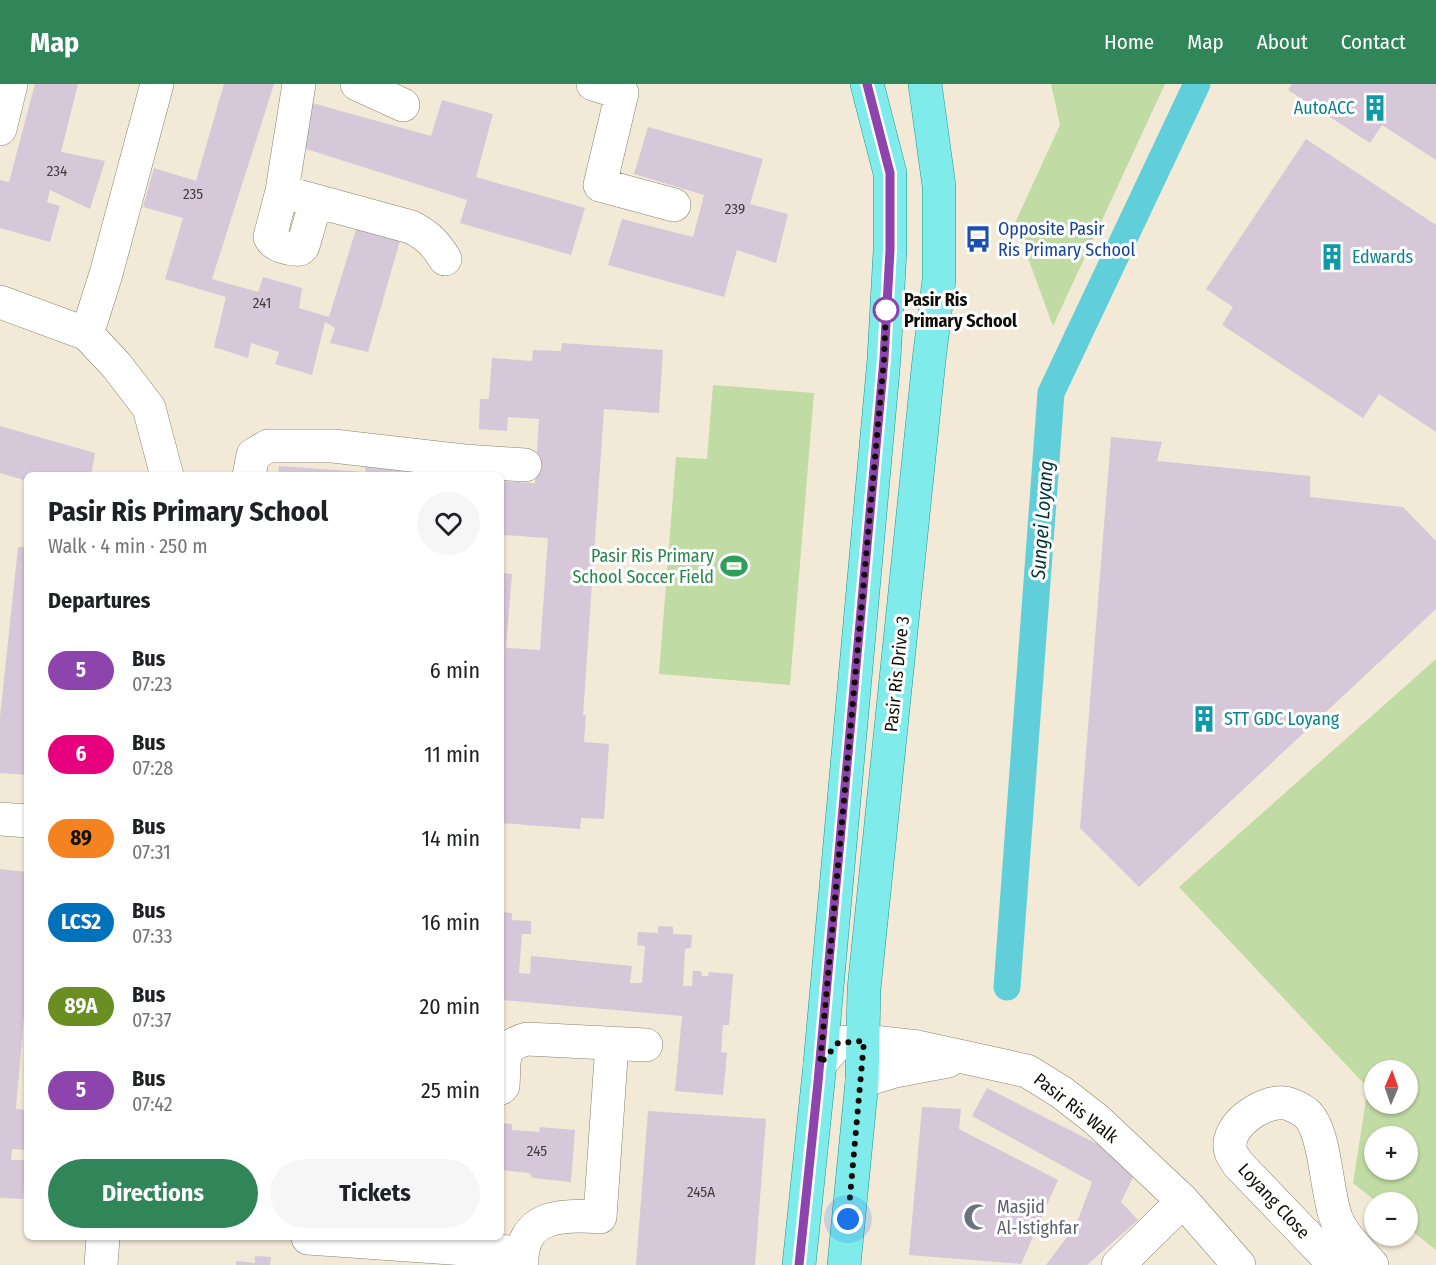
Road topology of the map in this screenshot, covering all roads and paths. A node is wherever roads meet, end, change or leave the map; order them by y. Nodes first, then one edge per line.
1 (11, 84) edge
2 (157, 84) edge
3 (299, 84) edge
4 (357, 84) edge
5 (593, 84) edge
6 (867, 84) edge
7 (925, 84) edge
8 (403, 105) dead end
9 (0, 129) edge
10 (282, 191) junction
11 (316, 201) junction
12 (674, 205) dead end
13 (445, 259) dead end
14 (0, 302) edge
15 (87, 334) junction
16 (525, 465) dead end
17 (166, 472) edge
18 (250, 472) edge
19 (0, 819) edge
20 (24, 821) edge
21 (864, 1041) junction
22 (612, 1044) junction
23 (645, 1046) dead end
24 (970, 1057) junction
25 (820, 1064) junction
26 (504, 1075) edge
27 (862, 1082) junction
28 (1183, 1201) junction
29 (103, 1240) edge
30 (124, 1240) edge
31 (328, 1240) edge
32 (522, 1259) edge
33 (101, 1265) edge
34 (122, 1265) edge
35 (799, 1265) edge
36 (844, 1265) edge
37 (1118, 1265) edge
38 (1239, 1265) edge
39 (1335, 1265) edge
40 (1372, 1265) edge

1 - 9 street
2 - 15 street
3 - 10 street
4 - 8 street
5 - 12 street
6 - 25 main road
7 - 21 main road, Pasir Ris Drive 3
10 - 11 street
10 - 11 street
11 - 13 street
14 - 15 street
15 - 17 street
16 - 18 street
19 - 20 street
21 - 24 street, Pasir Ris Walk
21 - 25 street, Pasir Ris Walk
21 - 27 main road, Pasir Ris Drive 3
22 - 23 street
22 - 26 street
22 - 32 street
24 - 27 street
24 - 28 street, Pasir Ris Walk
25 - 35 main road
27 - 36 main road, Pasir Ris Drive 3
28 - 37 street
28 - 38 street, Pasir Ris Walk
29 - 33 street
30 - 34 street
31 - 32 street
39 - 40 street, Loyang Close

